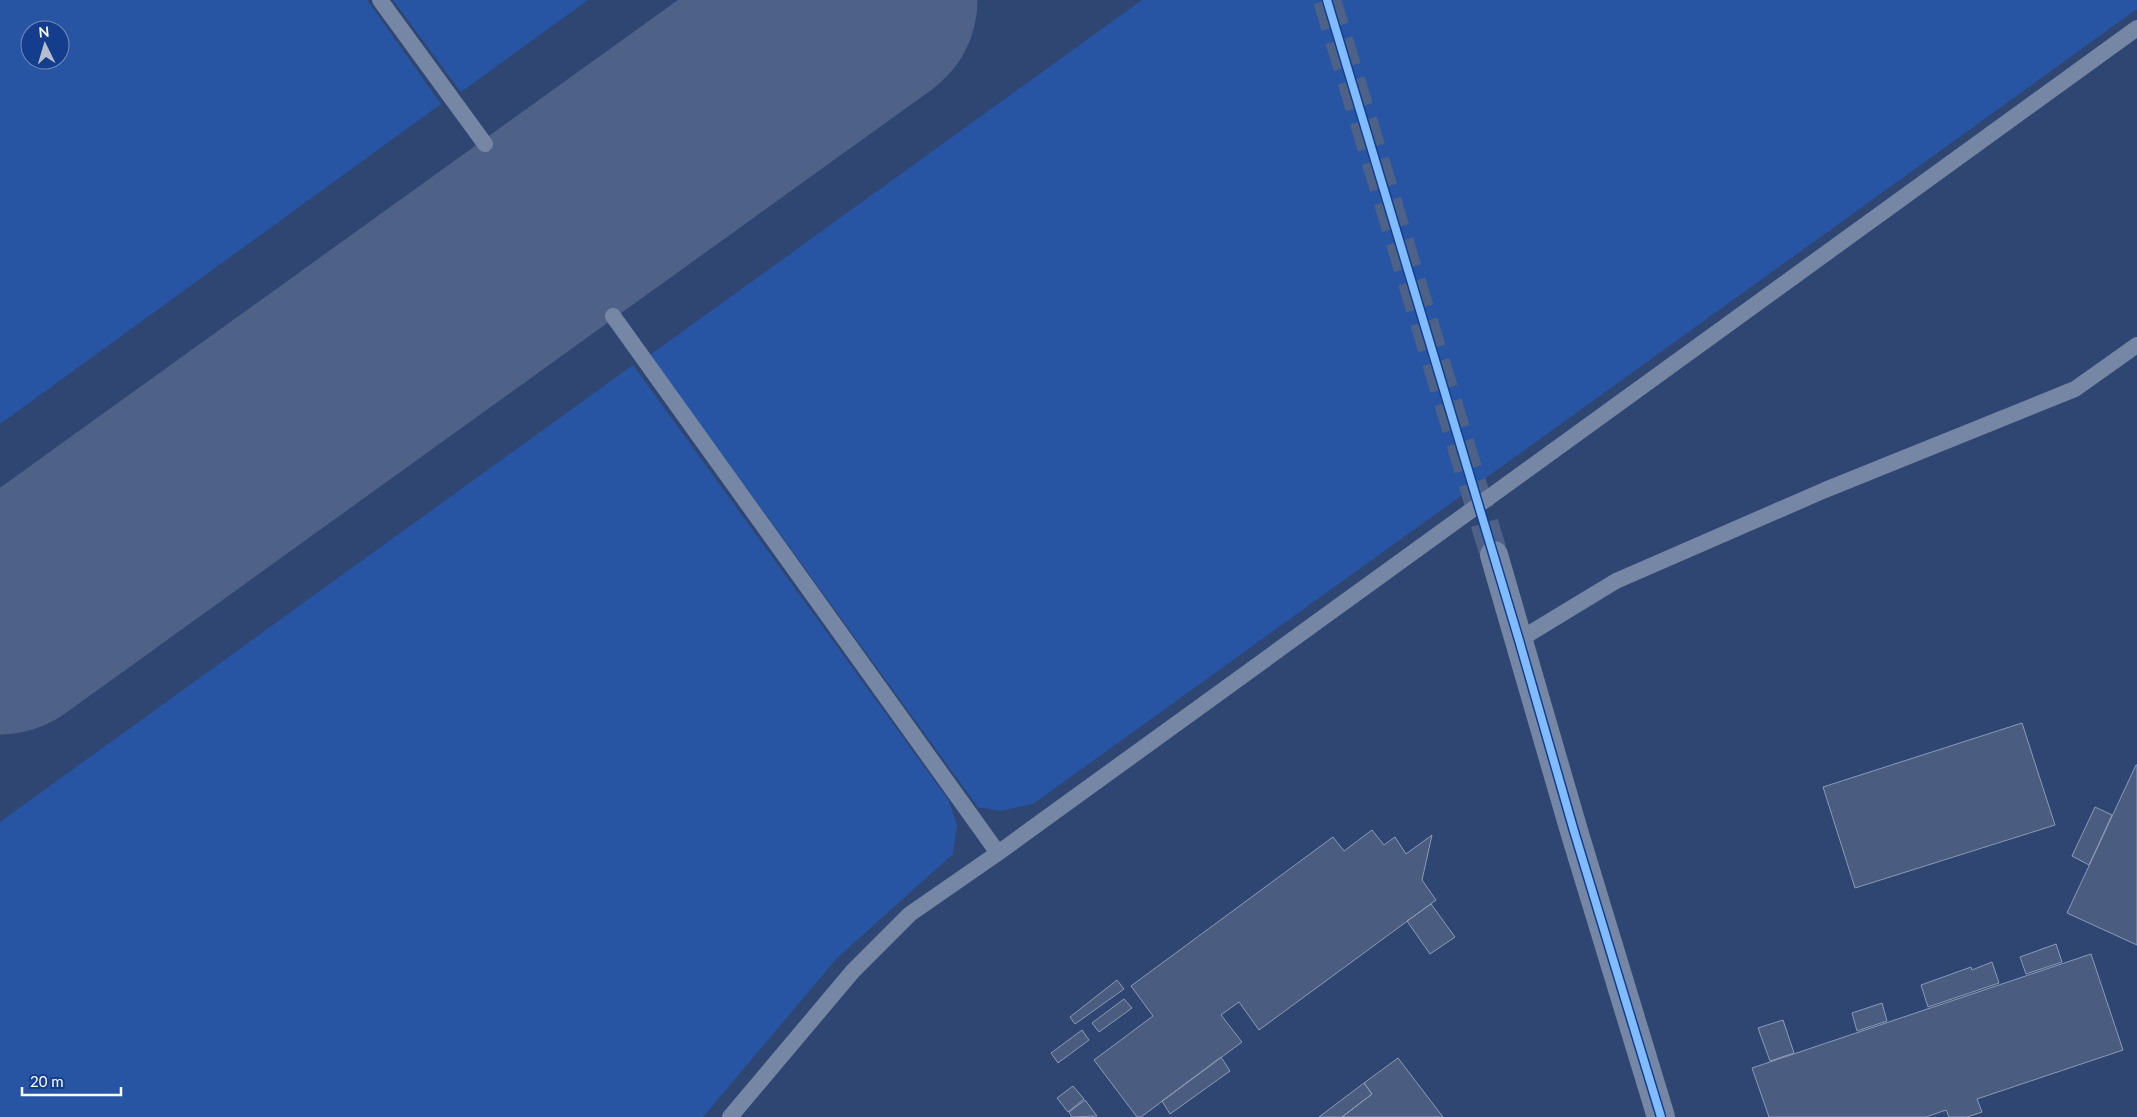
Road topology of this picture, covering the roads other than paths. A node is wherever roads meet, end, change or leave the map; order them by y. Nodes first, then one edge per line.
1 (380, 0) edge
2 (2137, 28) edge
3 (484, 144) dead end
4 (613, 316) dead end
5 (2137, 345) edge
6 (1494, 555) tunnel mouth
7 (1519, 640) junction
8 (998, 853) junction
9 (730, 1117) edge
10 (1661, 1117) edge

1 - 3 lane
2 - 8 lane
4 - 8 lane
5 - 7 lane
6 - 7 street
7 - 10 street
8 - 9 lane

